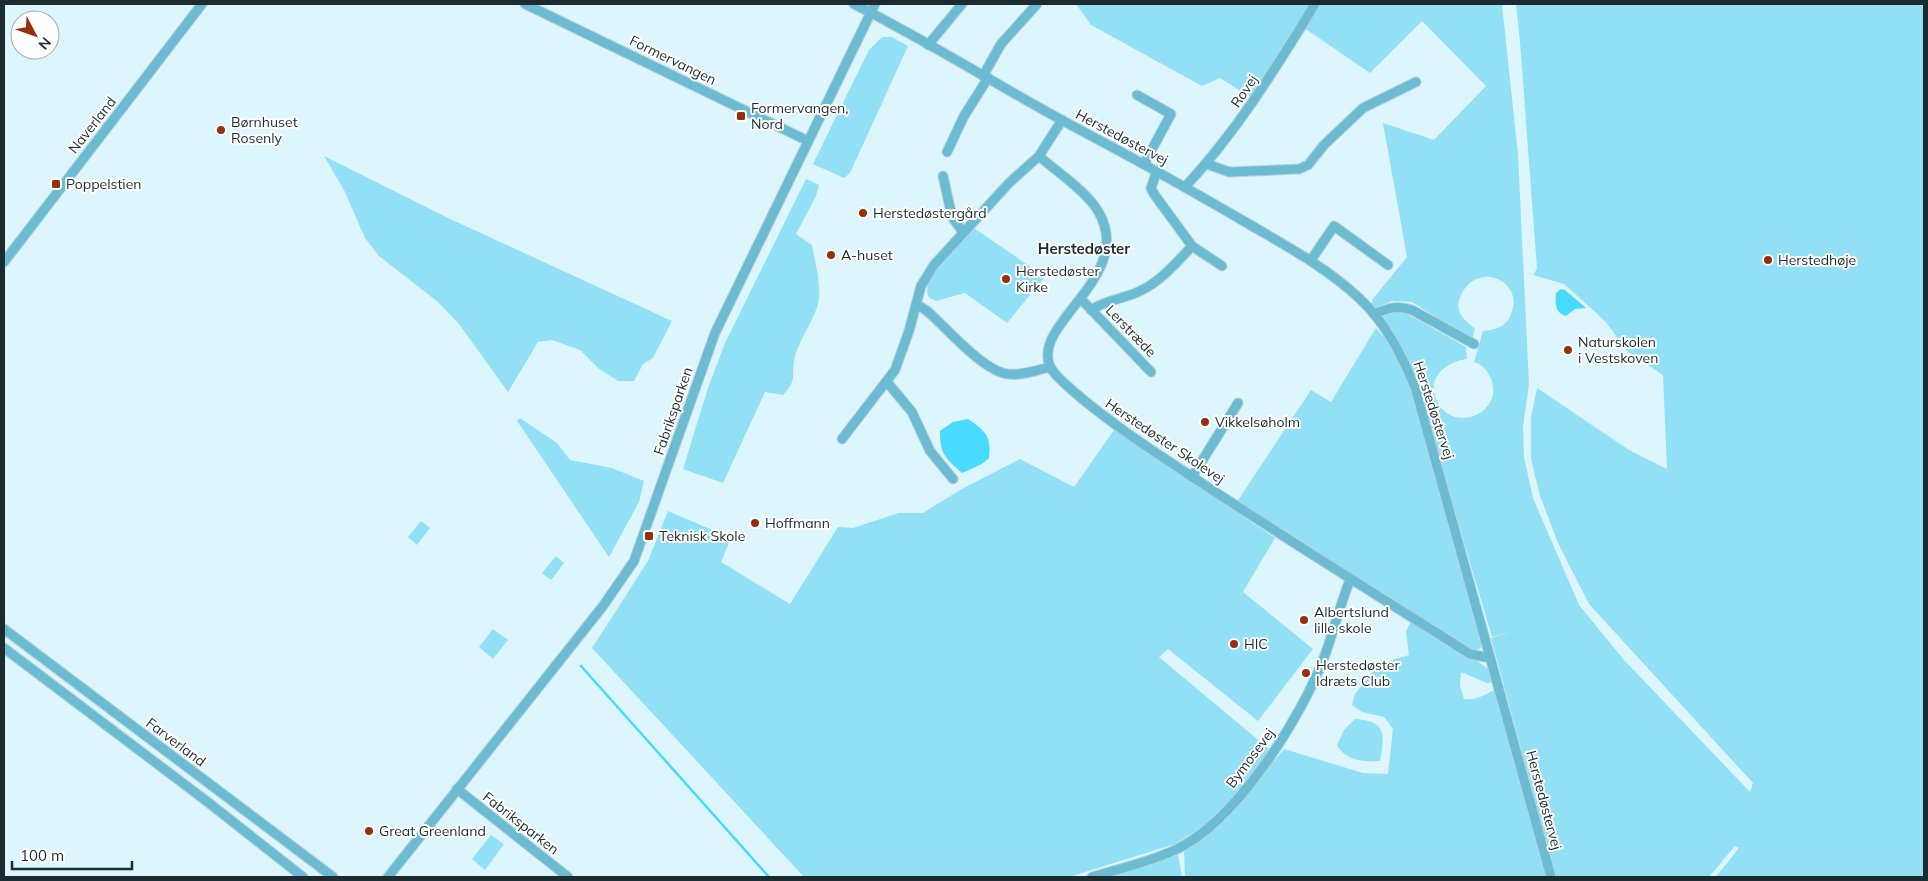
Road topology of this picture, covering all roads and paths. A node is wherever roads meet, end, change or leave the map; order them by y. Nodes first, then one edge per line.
1 (202, 4) edge
2 (525, 4) edge
3 (854, 4) edge
4 (962, 4) edge
5 (1037, 4) edge
6 (1315, 4) edge
7 (873, 8) edge
8 (928, 45) junction
9 (986, 77) junction
10 (1416, 82) dead end
11 (1138, 95) dead end
12 (1062, 120) junction
13 (808, 141) junction
14 (947, 152) dead end
15 (1039, 156) junction
16 (1144, 164) junction
17 (1206, 164) junction
18 (1157, 171) junction
19 (942, 176) dead end
20 (1185, 187) junction
21 (963, 232) junction
22 (1192, 246) junction
23 (1311, 260) junction
24 (4, 262) edge
25 (1222, 266) dead end
26 (1388, 266) dead end
27 (1081, 299) junction
28 (916, 304) junction
29 (1091, 310) junction
30 (1374, 314) junction
31 (1474, 344) dead end
32 (1050, 367) junction
33 (1151, 372) dead end
34 (887, 382) junction
35 (1238, 403) dead end
36 (842, 439) dead end
37 (1192, 477) junction
38 (953, 479) dead end
39 (1350, 580) junction
40 (4, 629) edge
41 (4, 648) edge
42 (1490, 658) junction
43 (78, 685) junction
44 (69, 697) junction
45 (135, 729) junction
46 (126, 740) junction
47 (157, 746) junction
48 (149, 757) junction
49 (457, 789) junction
50 (263, 825) junction
51 (253, 838) junction
52 (303, 877) edge
53 (333, 877) edge
54 (388, 877) edge
55 (568, 877) edge
56 (1092, 877) edge
57 (1551, 877) edge

1 - 24 street, Naverland
2 - 13 street, Formervangen
3 - 7 street, Herstedøstervej
4 - 8 street
5 - 9 street
6 - 17 street, Rovej
7 - 8 street, Herstedøstervej
7 - 13 street, Fabriksparken
8 - 9 street, Herstedøstervej
9 - 12 street, Herstedøstervej
9 - 14 street
10 - 17 street
11 - 16 street
12 - 15 street
12 - 16 street, Herstedøstervej
13 - 49 street, Fabriksparken
15 - 21 street
15 - 27 street
16 - 18 street, Herstedøstervej
17 - 20 street, Rovej
18 - 20 street, Herstedøstervej
18 - 22 street
19 - 21 street
20 - 23 street, Herstedøstervej
21 - 28 street
22 - 25 street
22 - 29 street, Lerstræde
23 - 26 street
23 - 30 street, Herstedøstervej
27 - 29 street, Lerstræde
27 - 32 street
28 - 32 street
28 - 34 street
29 - 33 street, Lerstræde
30 - 31 street
30 - 42 street, Herstedøstervej
32 - 37 street, Herstedøster Skolevej
34 - 36 street
34 - 38 street
35 - 37 street
37 - 39 street, Herstedøster Skolevej
39 - 42 street, Herstedøster Skolevej
39 - 56 street, Bymosevej
40 - 43 street, Farverland
41 - 44 street, Farverland
42 - 57 street, Herstedøstervej
43 - 44 street
43 - 45 street, Farverland
44 - 46 street, Farverland
45 - 46 street
45 - 47 street, Farverland
46 - 48 street, Farverland
47 - 48 street
47 - 50 street, Farverland
48 - 51 street, Farverland
49 - 54 street, Fabriksparken
49 - 55 street, Fabriksparken
50 - 51 street
50 - 53 street, Farverland
51 - 52 street, Farverland

